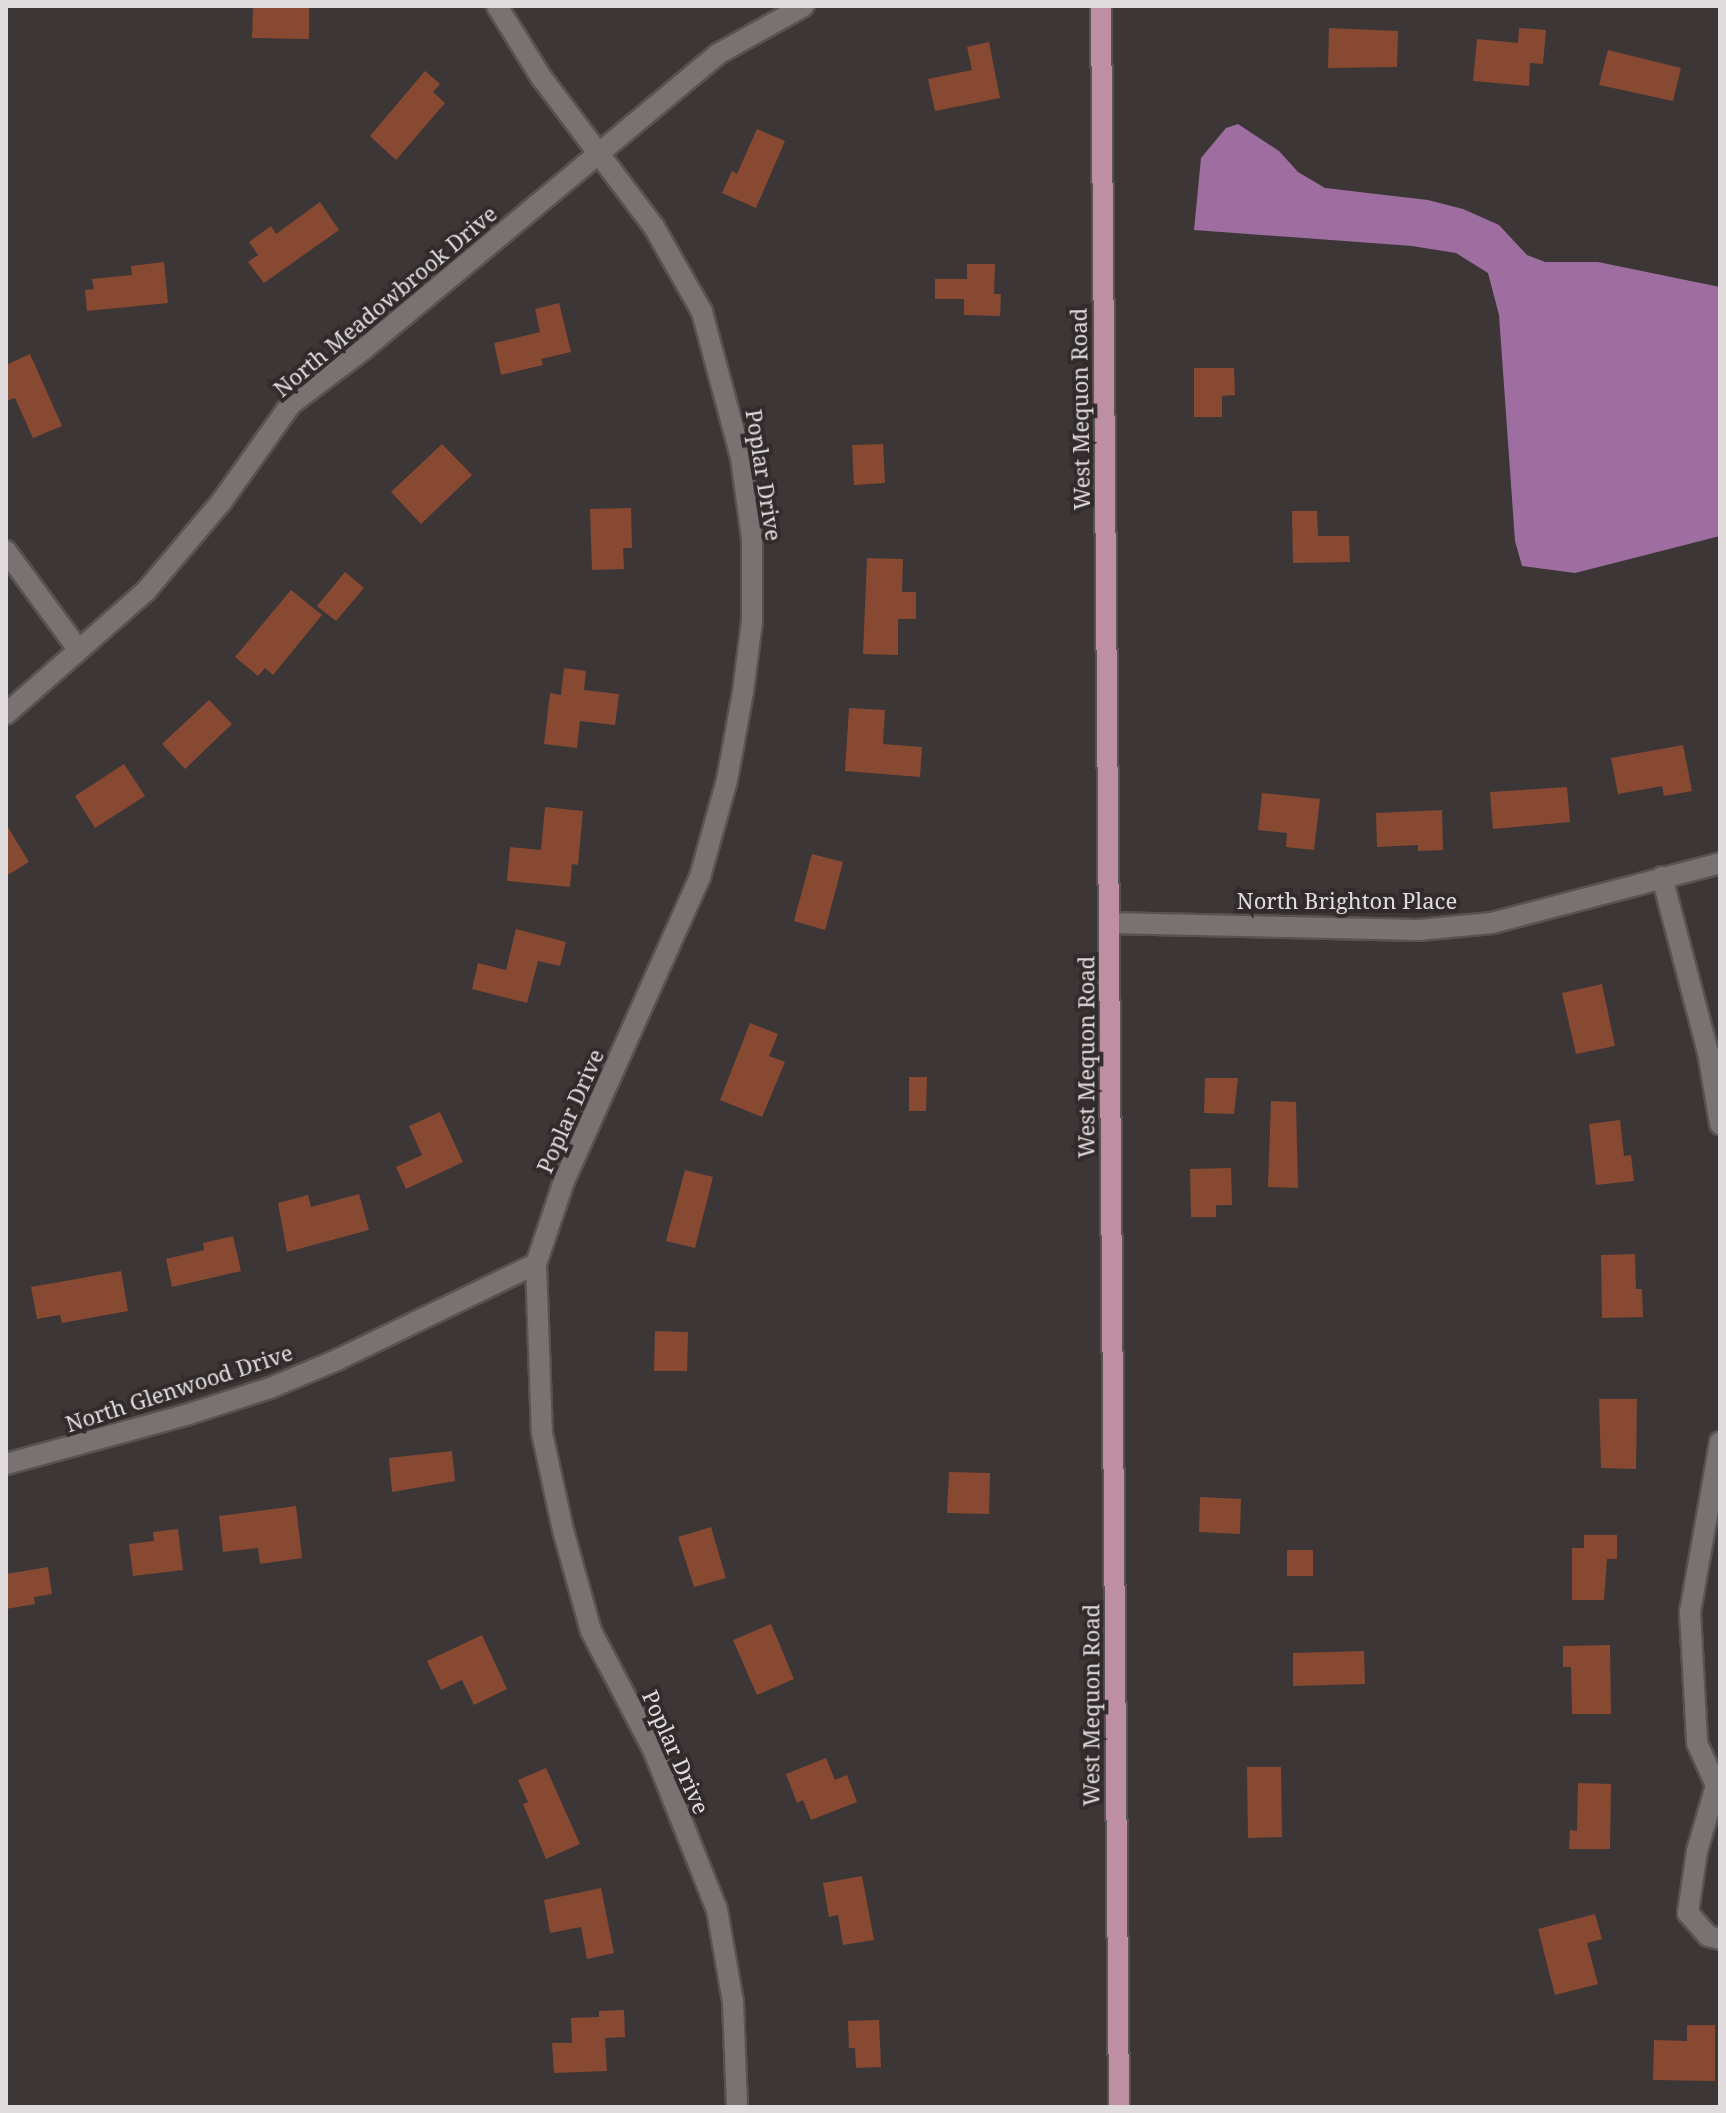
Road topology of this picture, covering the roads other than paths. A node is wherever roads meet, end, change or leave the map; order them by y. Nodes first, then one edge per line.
1 (497, 6) edge
2 (804, 6) edge
3 (1101, 6) edge
4 (601, 153) junction
5 (6, 551) edge
6 (78, 649) junction
7 (6, 714) edge
8 (1720, 863) edge
9 (1662, 877) junction
10 (1109, 923) junction
11 (1720, 1124) edge
12 (536, 1264) junction
13 (1720, 1442) edge
14 (6, 1464) edge
15 (1718, 1791) edge
16 (1720, 1939) edge
17 (737, 2107) edge
18 (1119, 2107) edge

1 - 4 street, Poplar Drive
2 - 4 street, North Meadowbrook Drive
3 - 10 main road, West Mequon Road
4 - 6 street, North Meadowbrook Drive
4 - 12 street, Poplar Drive
5 - 6 street
6 - 7 street, North Meadowbrook Drive
8 - 9 street, North Brighton Place
9 - 10 street, North Brighton Place
9 - 11 street
10 - 18 main road, West Mequon Road
12 - 14 street, North Glenwood Drive
12 - 17 street, Poplar Drive
13 - 15 street
15 - 16 street

